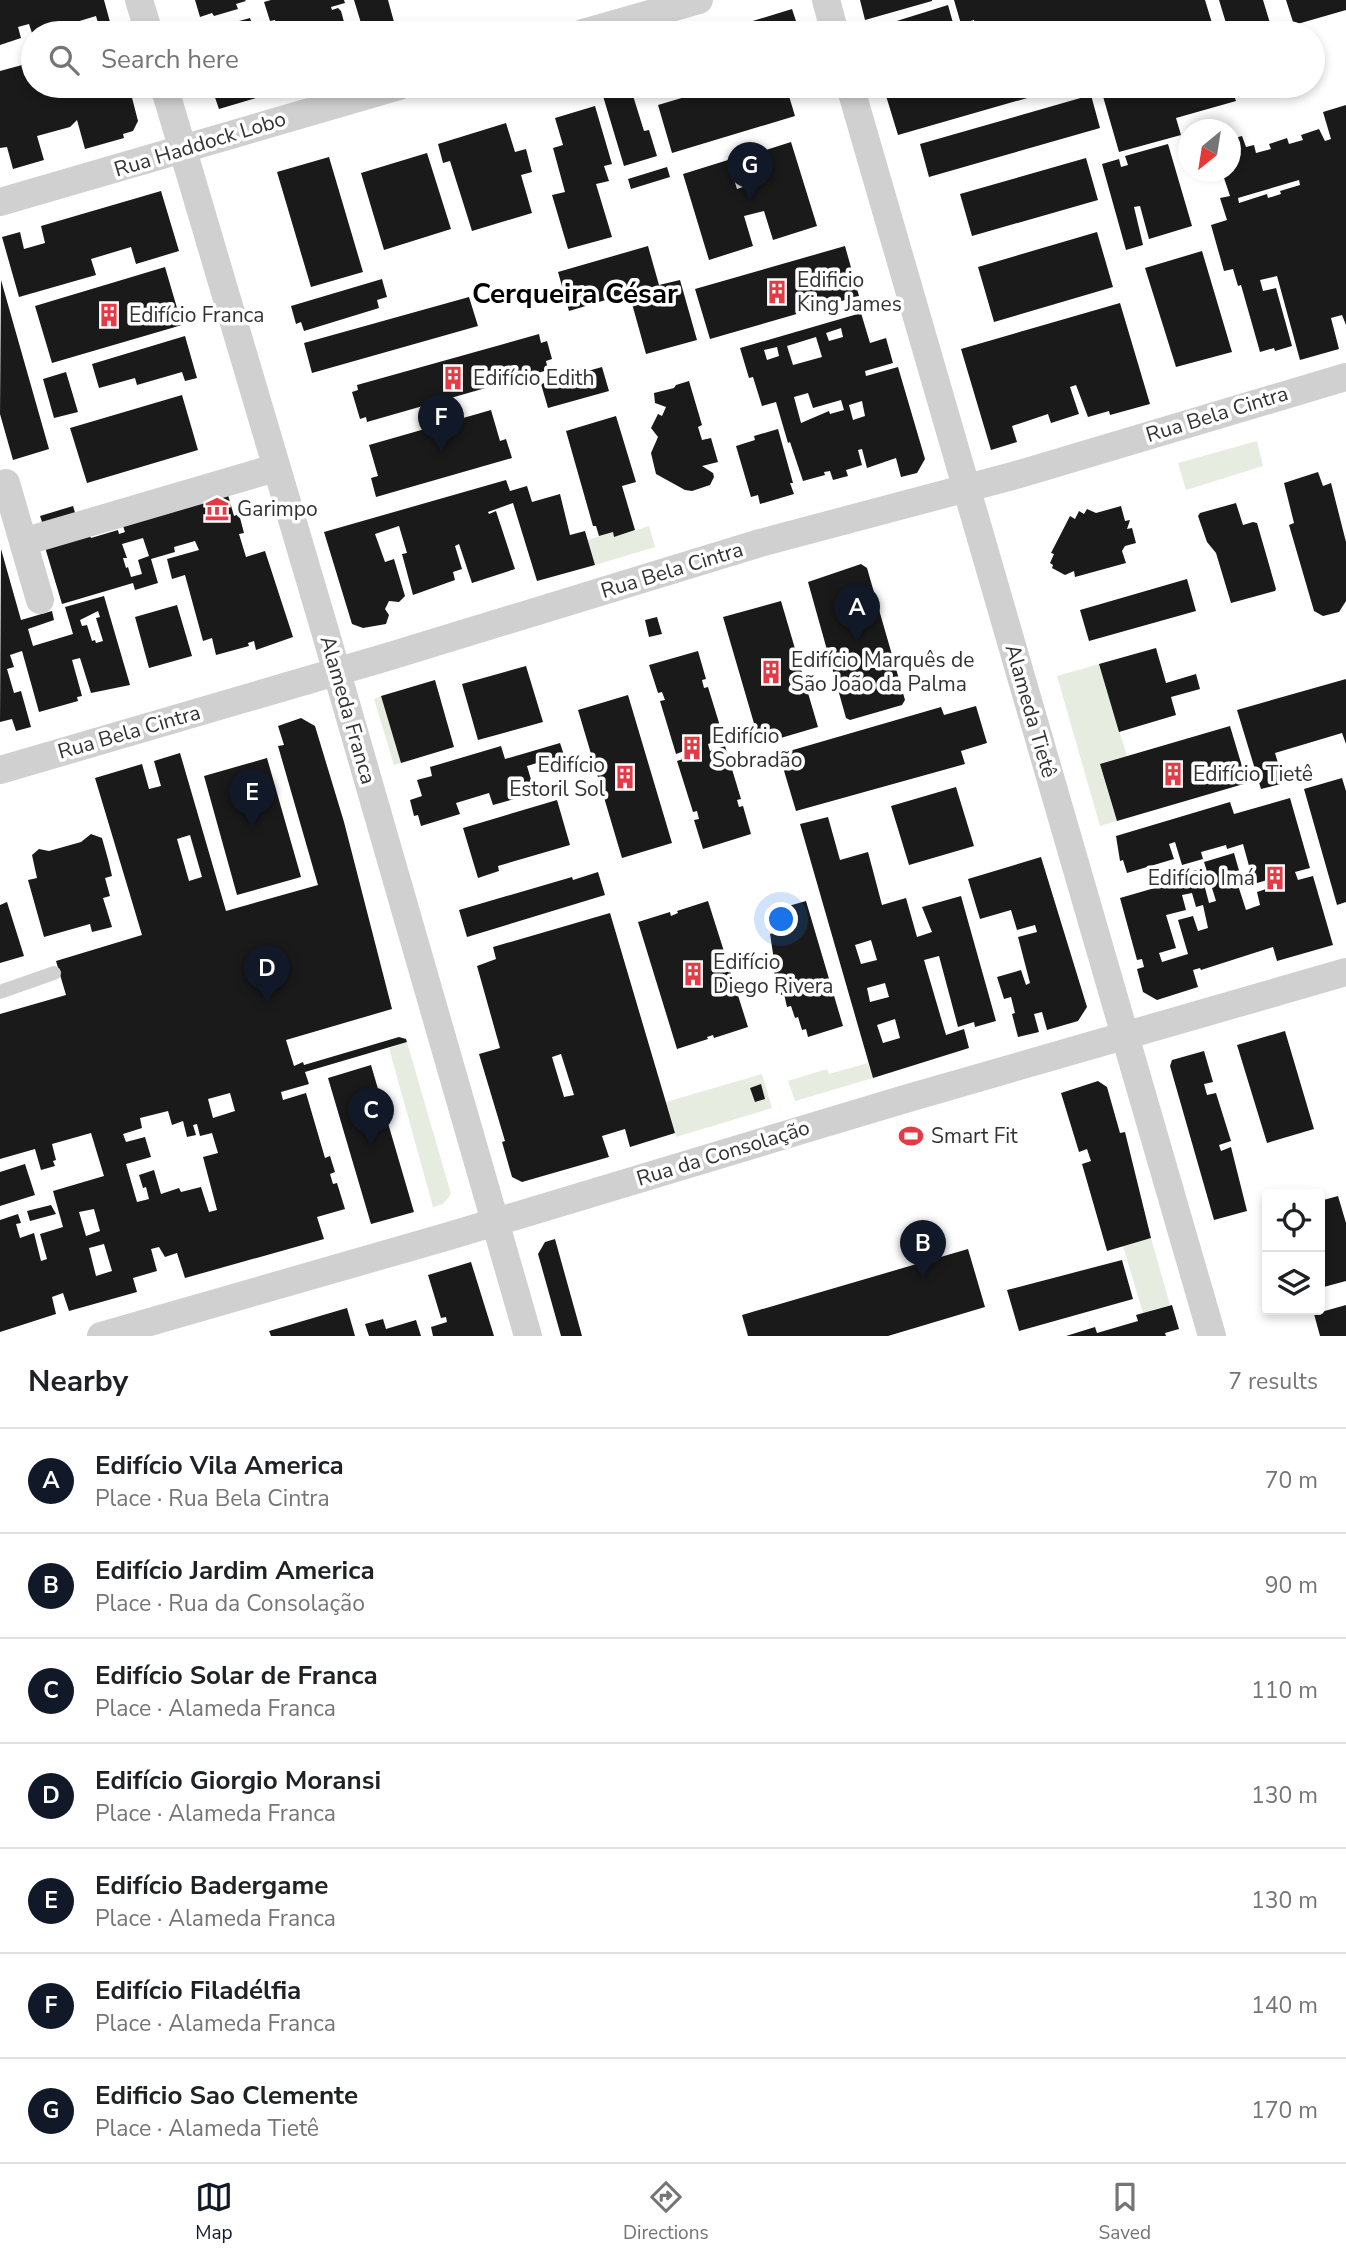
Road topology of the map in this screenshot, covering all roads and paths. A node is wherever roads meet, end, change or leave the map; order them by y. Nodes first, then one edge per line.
1 (139, 0) edge
2 (699, 0) edge
3 (826, 0) edge
4 (145, 21) edge
5 (625, 21) edge
6 (832, 21) edge
7 (168, 98) edge
8 (358, 98) edge
9 (853, 98) edge
10 (183, 149) junction
11 (0, 202) edge
12 (1346, 377) edge
13 (275, 468) junction
14 (6, 483) dead end
15 (966, 488) junction
16 (23, 542) junction
17 (40, 600) dead end
18 (337, 672) junction
19 (0, 770) edge
20 (1346, 972) edge
21 (54, 974) dead end
22 (0, 992) edge
23 (1126, 1037) junction
24 (494, 1222) junction
25 (101, 1336) edge
26 (527, 1336) edge
27 (1213, 1336) edge

1 - 4 street
2 - 5 street
3 - 6 street
7 - 10 street, Alameda Franca
8 - 10 street, Rua Haddock Lobo
9 - 15 street, Alameda Tietê
10 - 11 street, Rua Haddock Lobo
10 - 13 street, Alameda Franca
12 - 15 street, Rua Bela Cintra
13 - 16 street
13 - 18 street, Alameda Franca
14 - 16 street
15 - 18 street, Rua Bela Cintra
15 - 23 street, Alameda Tietê
16 - 17 street
18 - 19 street, Rua Bela Cintra
18 - 24 street, Alameda Franca
20 - 23 street, Rua da Consolação
21 - 22 lane
23 - 24 street, Rua da Consolação
23 - 27 street, Alameda Tietê
24 - 25 street, Rua da Consolação
24 - 26 street, Alameda Franca

